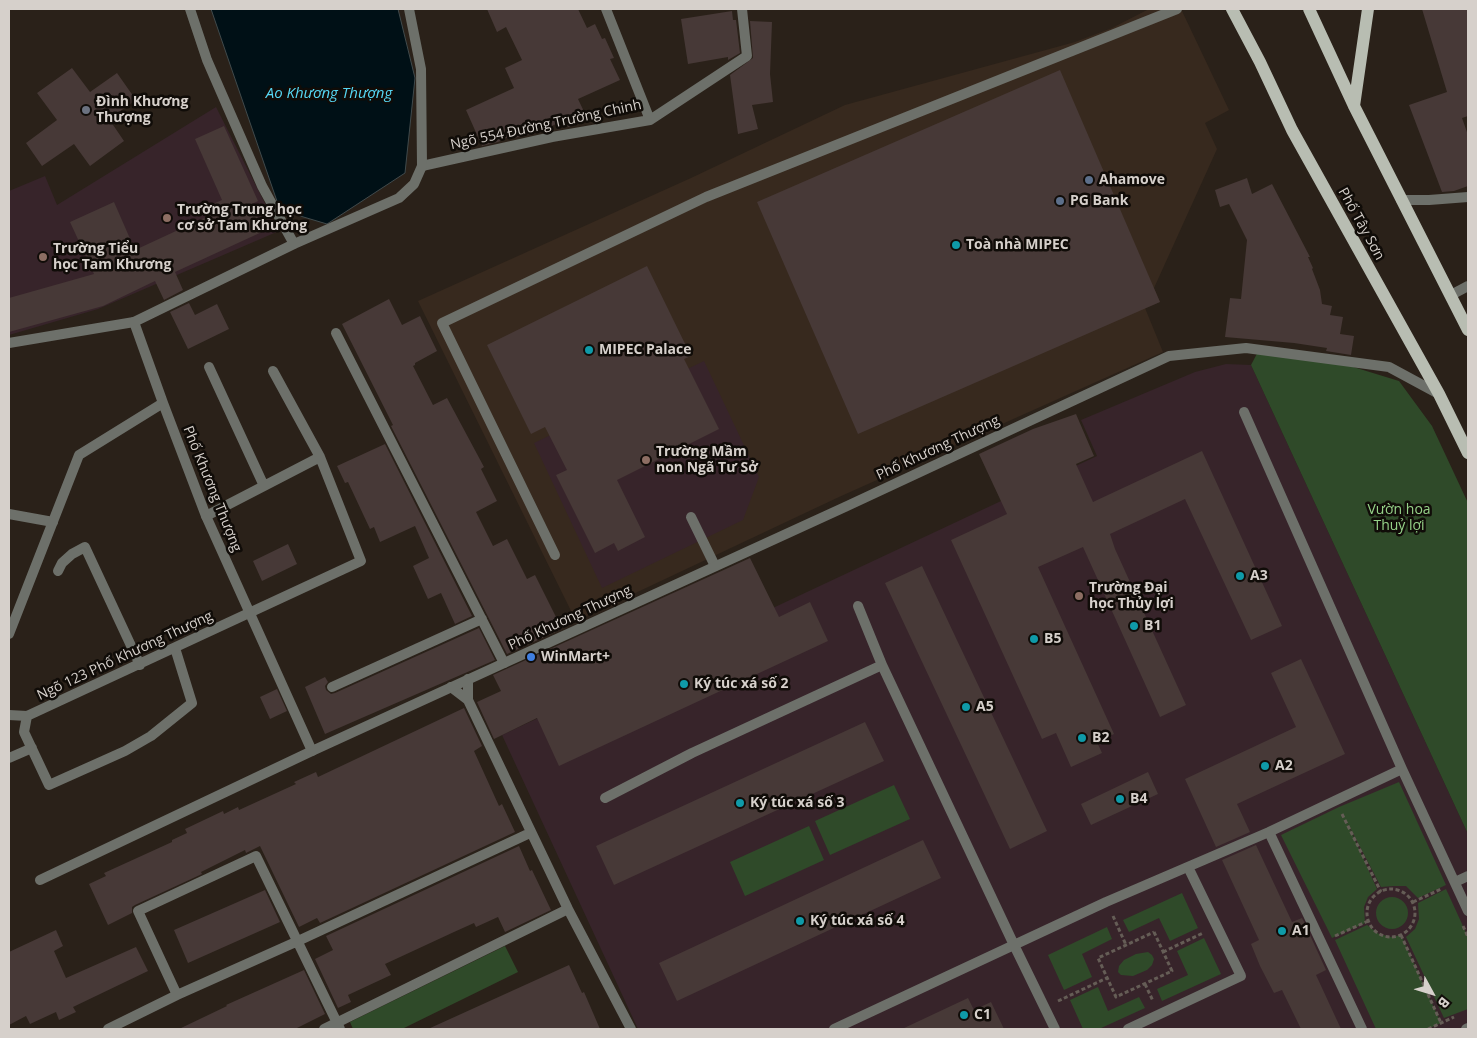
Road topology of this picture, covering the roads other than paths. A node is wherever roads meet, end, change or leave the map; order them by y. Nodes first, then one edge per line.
1 (190, 9) edge
2 (409, 9) edge
3 (606, 9) edge
4 (742, 9) edge
5 (1177, 9) edge
6 (1232, 9) edge
7 (1309, 9) edge
8 (1368, 9) edge
9 (1354, 106) junction
10 (650, 120) junction
11 (422, 166) junction
12 (1468, 197) edge
13 (1401, 200) junction
14 (294, 244) junction
15 (1468, 286) edge
16 (1451, 295) junction
17 (134, 322) junction
18 (1468, 330) edge
19 (336, 333) dead end
20 (9, 344) edge
21 (209, 367) dead end
22 (273, 371) dead end
23 (1439, 394) junction
24 (162, 403) junction
25 (1244, 412) dead end
26 (1468, 453) edge
27 (320, 457) junction
28 (264, 486) junction
29 (9, 514) edge
30 (206, 516) junction
31 (691, 517) dead end
32 (52, 522) junction
33 (554, 555) dead end
34 (715, 566) junction
35 (58, 571) dead end
36 (858, 606) dead end
37 (250, 613) junction
38 (482, 619) junction
39 (9, 634) edge
40 (174, 648) junction
41 (504, 663) junction
42 (140, 665) junction
43 (882, 665) junction
44 (468, 679) junction
45 (332, 686) dead end
46 (451, 687) junction
47 (468, 700) junction
48 (9, 715) edge
49 (27, 716) junction
50 (32, 748) junction
51 (312, 751) junction
52 (9, 758) edge
53 (1402, 769) junction
54 (605, 798) dead end
55 (1269, 832) junction
56 (530, 833) junction
57 (1188, 867) junction
58 (1468, 876) edge
59 (40, 880) dead end
60 (1455, 882) junction
61 (568, 909) junction
62 (1468, 911) edge
63 (298, 941) junction
64 (1014, 945) junction
65 (178, 995) junction
66 (339, 1026) edge
67 (108, 1029) edge
68 (324, 1029) edge
69 (631, 1029) edge
70 (834, 1029) edge
71 (1055, 1029) edge
72 (1128, 1029) edge
73 (1362, 1029) edge

1 - 14 street
2 - 11 street
3 - 10 street, Ngõ 554 Đường Trường Chinh
4 - 10 street
5 - 33 street
6 - 23 main road, Phố Tây Sơn
7 - 9 main road
8 - 9 main road
9 - 13 main road
10 - 11 street, Ngõ 554 Đường Trường Chinh
11 - 14 street
12 - 13 street
13 - 16 main road
14 - 17 street
15 - 16 street
16 - 18 main road
17 - 20 street
17 - 24 street, Phố Khương Thượng
19 - 38 street
21 - 28 street
22 - 27 street
23 - 26 main road, Phố Tây Sơn
23 - 34 street, Phố Khương Thượng
24 - 30 street, Phố Khương Thượng
24 - 32 street
25 - 53 street
27 - 28 street
27 - 37 street, Ngõ 123 Phố Khương Thượng
28 - 30 street
29 - 32 street
30 - 37 street, Phố Khương Thượng
31 - 34 street
32 - 39 street
34 - 41 street, Phố Khương Thượng
35 - 42 street
36 - 43 street
37 - 40 street, Ngõ 123 Phố Khương Thượng
37 - 51 street, Phố Khương Thượng
38 - 41 street
38 - 45 street
40 - 42 street, Ngõ 123 Phố Khương Thượng
40 - 50 street
41 - 44 street, Phố Khương Thượng
42 - 49 street, Ngõ 123 Phố Khương Thượng
43 - 54 street
43 - 64 street
44 - 46 street, Phố Khương Thượng
44 - 47 street
46 - 47 street
46 - 51 street, Phố Khương Thượng
47 - 56 street
48 - 49 street, Ngõ 123 Phố Khương Thượng
49 - 50 street
50 - 52 street
51 - 59 street
53 - 55 street
53 - 60 street
55 - 57 street
55 - 73 street
56 - 61 street
56 - 63 street
57 - 64 street
57 - 72 street
58 - 60 street
60 - 62 street
61 - 66 street
61 - 69 street
63 - 65 street
63 - 65 street
63 - 66 street
64 - 70 street
64 - 71 street
65 - 67 street
66 - 68 street

